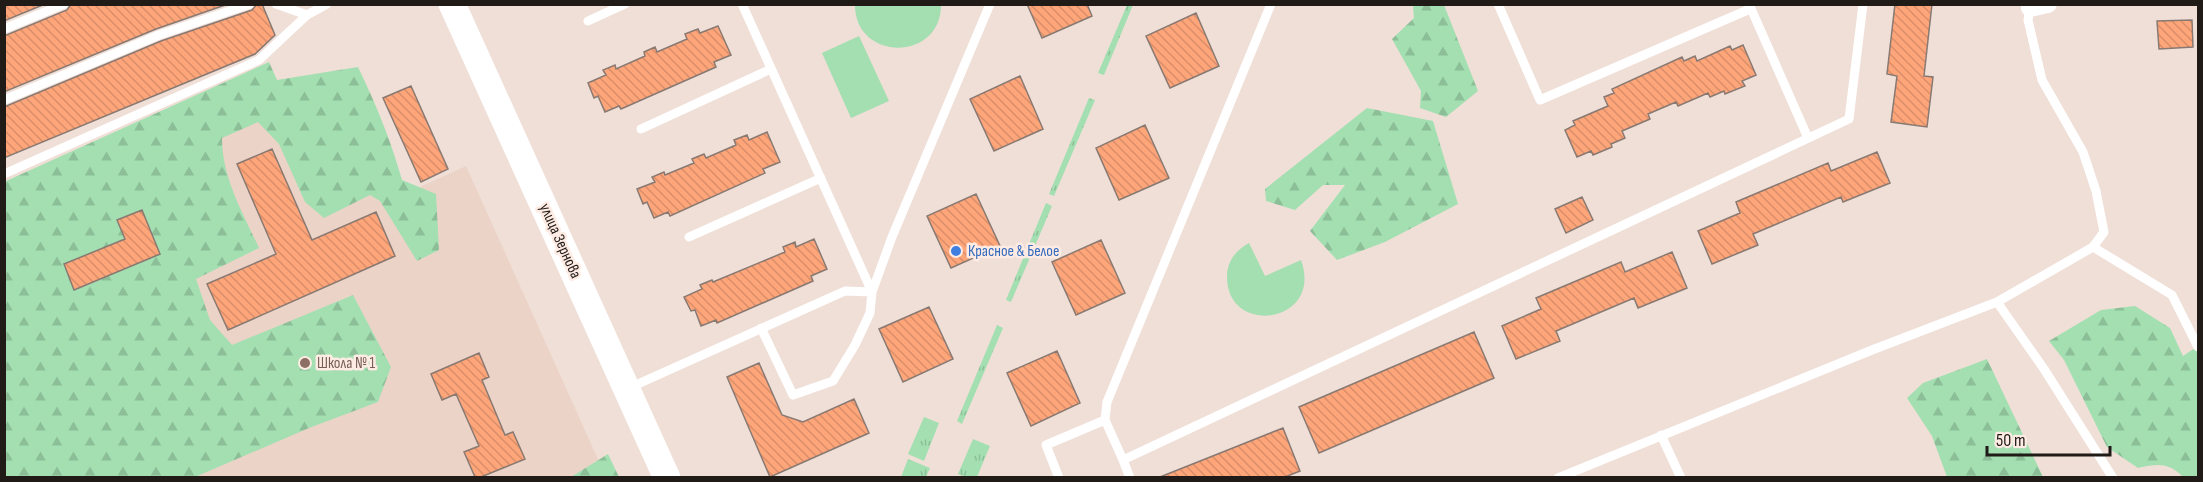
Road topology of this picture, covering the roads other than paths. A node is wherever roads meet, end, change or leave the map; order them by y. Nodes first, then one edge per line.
1 (64, 4) edge
2 (250, 4) edge
3 (327, 4) edge
4 (452, 4) edge
5 (625, 4) edge
6 (742, 4) edge
7 (990, 4) edge
8 (1271, 4) edge
9 (1498, 4) edge
10 (1863, 4) edge
11 (278, 5) edge
12 (2039, 6) edge
13 (1750, 7) edge
14 (307, 15) junction
15 (588, 21) dead end
16 (4, 29) edge
17 (771, 69) junction
18 (4, 100) edge
19 (641, 129) dead end
20 (1808, 138) junction
21 (4, 174) edge
22 (821, 178) junction
23 (689, 237) dead end
24 (2092, 247) junction
25 (872, 292) junction
26 (1997, 302) junction
27 (761, 328) junction
28 (2199, 347) edge
29 (627, 389) junction
30 (1105, 420) junction
31 (1661, 435) junction
32 (1123, 460) junction
33 (667, 477) edge
34 (1059, 477) edge
35 (1130, 477) edge
36 (1558, 477) edge
37 (1681, 477) edge
38 (2113, 477) edge

1 - 16 lane
2 - 18 lane
3 - 14 lane
4 - 29 main road, улица Зернова
5 - 15 lane
6 - 17 lane
7 - 25 lane
8 - 30 lane
9 - 13 lane
10 - 20 lane
11 - 14 lane
12 - 24 lane
13 - 20 lane
14 - 21 lane
17 - 19 lane
17 - 22 lane
20 - 32 lane
22 - 23 lane
22 - 25 lane
24 - 26 lane
24 - 28 lane
25 - 27 lane
25 - 27 lane
26 - 31 lane
26 - 38 lane
27 - 29 lane
29 - 33 main road, улица Зернова
30 - 32 lane
30 - 34 lane
31 - 36 lane
31 - 37 lane
32 - 35 lane

